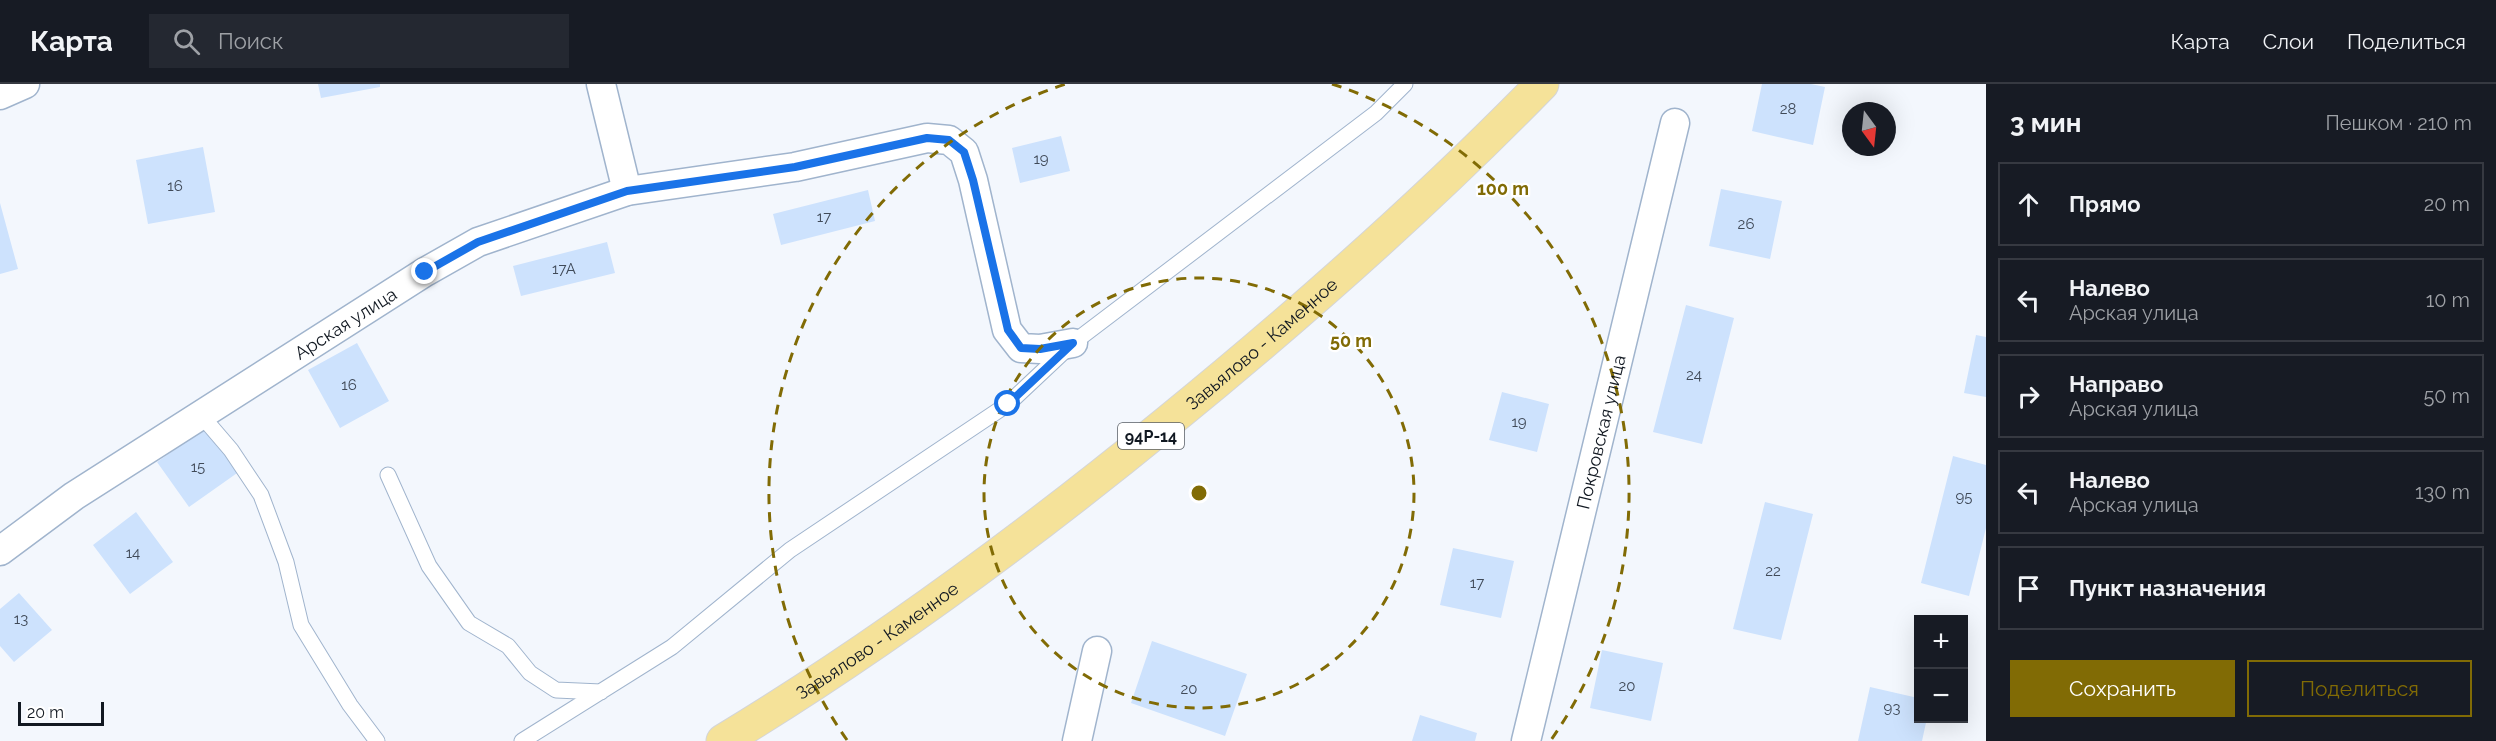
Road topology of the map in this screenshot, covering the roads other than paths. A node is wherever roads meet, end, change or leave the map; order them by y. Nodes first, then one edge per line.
1 (25, 84) edge
2 (601, 84) edge
3 (1405, 84) edge
4 (1542, 84) edge
5 (0, 95) edge
6 (1675, 123) dead end
7 (627, 191) junction
8 (1073, 343) junction
9 (201, 415) junction
10 (388, 476) dead end
11 (0, 551) edge
12 (1097, 651) dead end
13 (601, 692) junction
14 (377, 741) edge
15 (522, 741) edge
16 (723, 741) edge
17 (1077, 741) edge
18 (1526, 741) edge

1 - 5 street
2 - 7 street
3 - 8 lane
4 - 16 main road, Завьялово - Каменное / 94Р-14
6 - 18 street, Покровская улица
7 - 8 street, Арская улица
7 - 9 street, Арская улица
8 - 13 lane
9 - 11 street, Арская улица
9 - 14 lane
10 - 13 lane
12 - 17 street
13 - 15 lane

